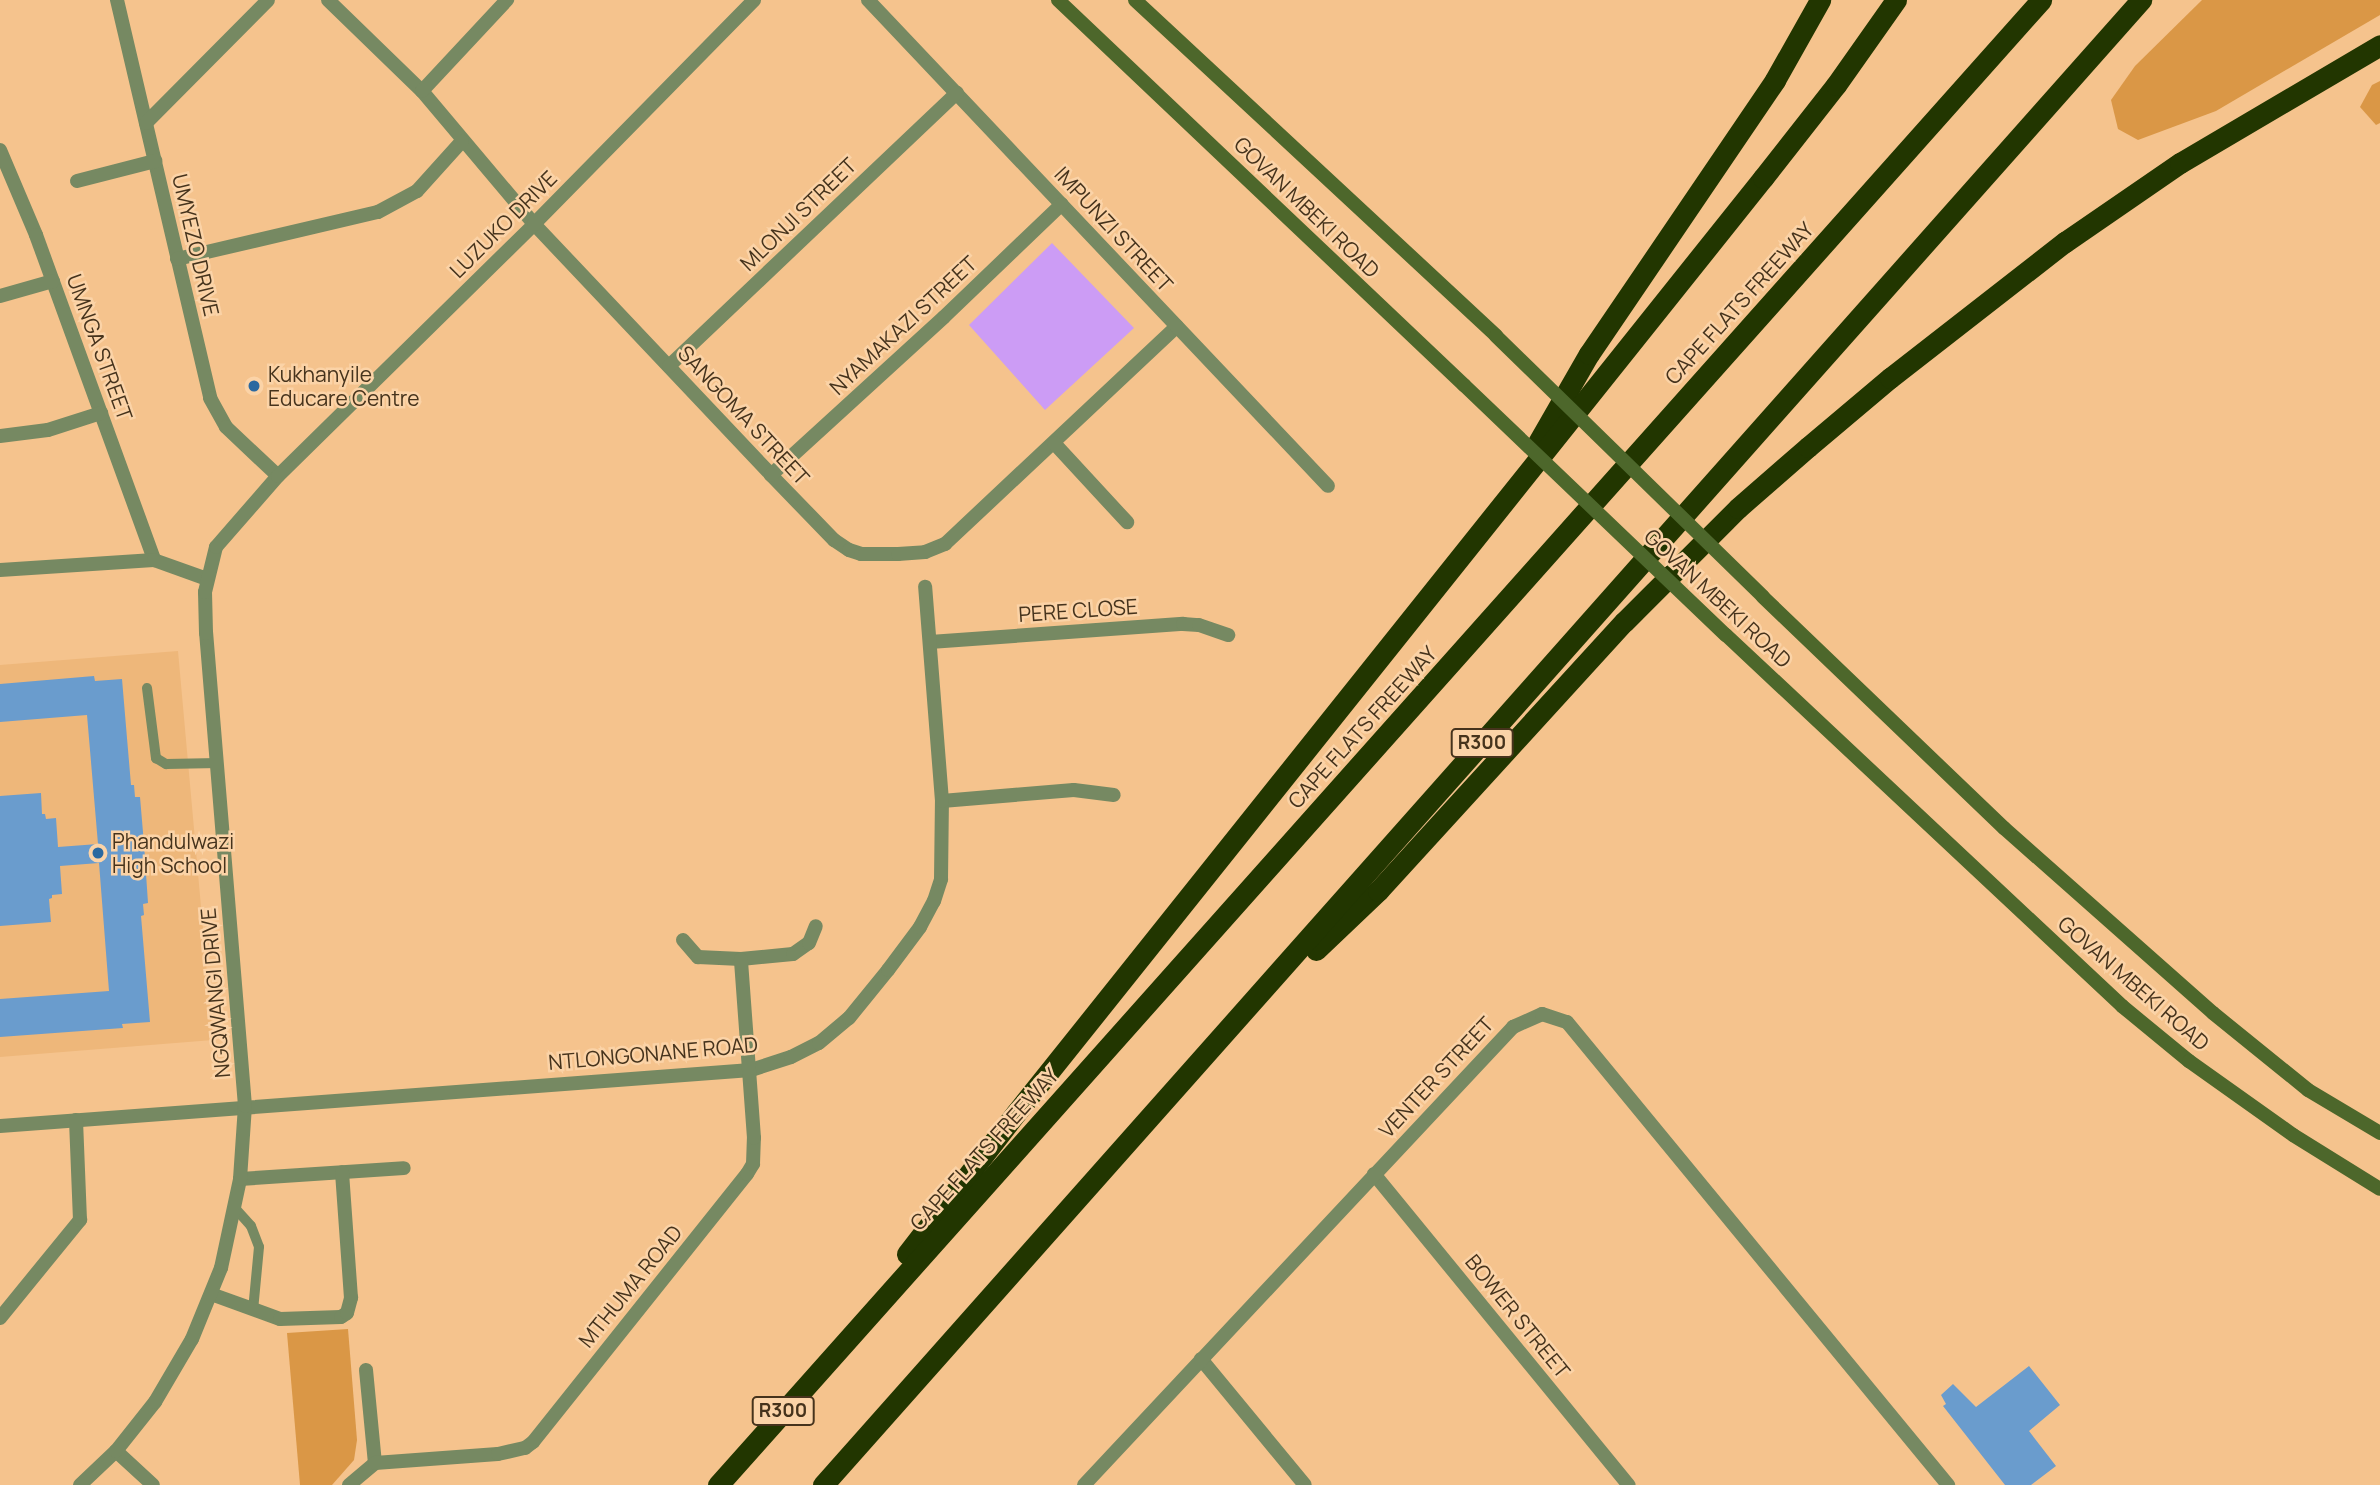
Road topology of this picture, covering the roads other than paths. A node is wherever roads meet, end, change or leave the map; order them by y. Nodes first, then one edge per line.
1 (117, 0) edge
2 (268, 0) edge
3 (328, 0) edge
4 (507, 0) edge
5 (754, 0) edge
6 (868, 0) edge
7 (1058, 0) edge
8 (1135, 0) edge
9 (1820, 0) edge
10 (1896, 0) edge
11 (2042, 0) edge
12 (2141, 0) edge
13 (2380, 44) edge
14 (422, 90) junction
15 (957, 93) junction
16 (146, 123) junction
17 (463, 141) junction
18 (0, 150) edge
19 (155, 161) junction
20 (77, 181) dead end
21 (1062, 204) junction
22 (534, 223) junction
23 (177, 259) junction
24 (53, 281) junction
25 (0, 296) edge
26 (1177, 326) junction
27 (669, 366) junction
28 (101, 412) junction
29 (0, 436) edge
30 (1054, 443) junction
31 (771, 475) junction
32 (278, 476) junction
33 (1328, 486) dead end
34 (1500, 509) junction
35 (1127, 522) dead end
36 (154, 560) junction
37 (0, 570) edge
38 (207, 579) junction
39 (925, 587) dead end
40 (1228, 635) dead end
41 (930, 642) junction
42 (147, 688) dead end
43 (218, 763) junction
44 (1114, 795) dead end
45 (942, 801) junction
46 (816, 926) dead end
47 (683, 940) dead end
48 (741, 959) junction
49 (1215, 1045) junction
50 (751, 1070) junction
51 (245, 1106) junction
52 (76, 1120) junction
53 (0, 1126) edge
54 (2380, 1133) edge
55 (404, 1168) dead end
56 (342, 1172) junction
57 (1374, 1174) junction
58 (240, 1179) junction
59 (2380, 1189) edge
60 (234, 1207) junction
61 (211, 1294) junction
62 (253, 1310) junction
63 (0, 1318) edge
64 (848, 1338) junction
65 (1201, 1359) junction
66 (366, 1370) dead end
67 (116, 1451) junction
68 (375, 1463) junction
69 (80, 1485) edge
70 (153, 1485) edge
71 (349, 1485) edge
72 (718, 1485) edge
73 (824, 1485) edge
74 (1084, 1485) edge
75 (1305, 1485) edge
76 (1629, 1485) edge
77 (1948, 1485) edge

1 - 16 street, UMYEZO DRIVE
2 - 16 street
3 - 14 street, SANGOMA STREET
4 - 14 street
5 - 22 street, LUZUKO DRIVE
6 - 15 street, IMPUNZI STREET
7 - 59 main road, GOVAN MBEKI ROAD, bridge
8 - 54 main road, GOVAN MBEKI ROAD, bridge
9 - 34 highway
10 - 34 highway
11 - 64 highway, CAPE FLATS FREEWAY / R300
12 - 49 highway, R300
13 - 49 highway
14 - 17 street, SANGOMA STREET
15 - 21 street, IMPUNZI STREET
15 - 27 street, MLONJI STREET
16 - 19 street, UMYEZO DRIVE
17 - 22 street, SANGOMA STREET
17 - 23 street
18 - 24 street, UMNGA STREET
19 - 20 street
19 - 23 street, UMYEZO DRIVE
21 - 26 street, IMPUNZI STREET
21 - 31 street, NYAMAKAZI STREET
22 - 27 street, SANGOMA STREET
22 - 32 street, LUZUKO DRIVE
23 - 32 street, UMYEZO DRIVE
24 - 25 street
24 - 28 street, UMNGA STREET
26 - 30 street, SANGOMA STREET
26 - 33 street, IMPUNZI STREET
27 - 31 street, SANGOMA STREET
28 - 29 street
28 - 36 street, UMNGA STREET
30 - 31 street, SANGOMA STREET
30 - 35 street
32 - 38 street, NGQWANGI DRIVE
34 - 64 highway
36 - 37 street
36 - 38 street
38 - 43 street, NGQWANGI DRIVE
39 - 41 street, NTLONGONANE ROAD
40 - 41 street, PERE CLOSE
41 - 45 street, NTLONGONANE ROAD
42 - 43 lane
43 - 51 street, NGQWANGI DRIVE
44 - 45 street
45 - 50 street, NTLONGONANE ROAD
46 - 48 street
47 - 48 street
48 - 50 street, MTHUMA ROAD
49 - 73 highway, R300
50 - 51 street, NTLONGONANE ROAD
50 - 68 street, MTHUMA ROAD
51 - 52 street, NTLONGONANE ROAD
51 - 58 street, NGQWANGI DRIVE
52 - 53 street, NTLONGONANE ROAD
52 - 63 street
55 - 56 street
56 - 58 street
56 - 62 street
57 - 65 street, VENTER STREET
57 - 76 street, BOWER STREET
57 - 77 street, VENTER STREET
58 - 60 street, NGQWANGI DRIVE
60 - 61 street, NGQWANGI DRIVE
60 - 62 lane
61 - 62 street
61 - 67 street, NGQWANGI DRIVE
64 - 72 highway, CAPE FLATS FREEWAY / R300
65 - 74 street, VENTER STREET
65 - 75 street
66 - 68 street
67 - 69 street, NGQWANGI DRIVE
67 - 70 street
68 - 71 street

